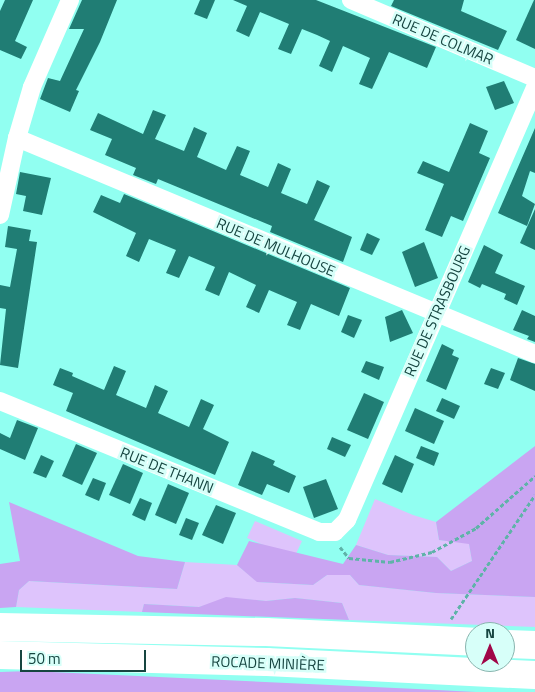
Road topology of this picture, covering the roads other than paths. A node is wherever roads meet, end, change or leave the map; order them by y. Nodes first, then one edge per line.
1 (70, 0) edge
2 (352, 0) edge
3 (535, 78) edge
4 (535, 88) edge
5 (17, 138) junction
6 (0, 215) edge
7 (436, 314) junction
8 (535, 354) edge
9 (0, 401) edge
10 (335, 532) joint
11 (0, 626) edge
12 (465, 642) edge
13 (515, 644) edge
14 (535, 645) edge
15 (0, 655) edge
16 (535, 675) edge

1 - 5 street
2 - 3 street, RUE DE COLMAR
4 - 7 street, RUE DE STRASBOURG
5 - 6 street
5 - 7 street, RUE DE MULHOUSE
7 - 8 street, RUE DE MULHOUSE
7 - 10 street, RUE DE STRASBOURG
9 - 10 street, RUE DE THANN
11 - 12 highway, ROCADE MINIÈRE
13 - 14 highway
15 - 16 highway, ROCADE MINIÈRE

